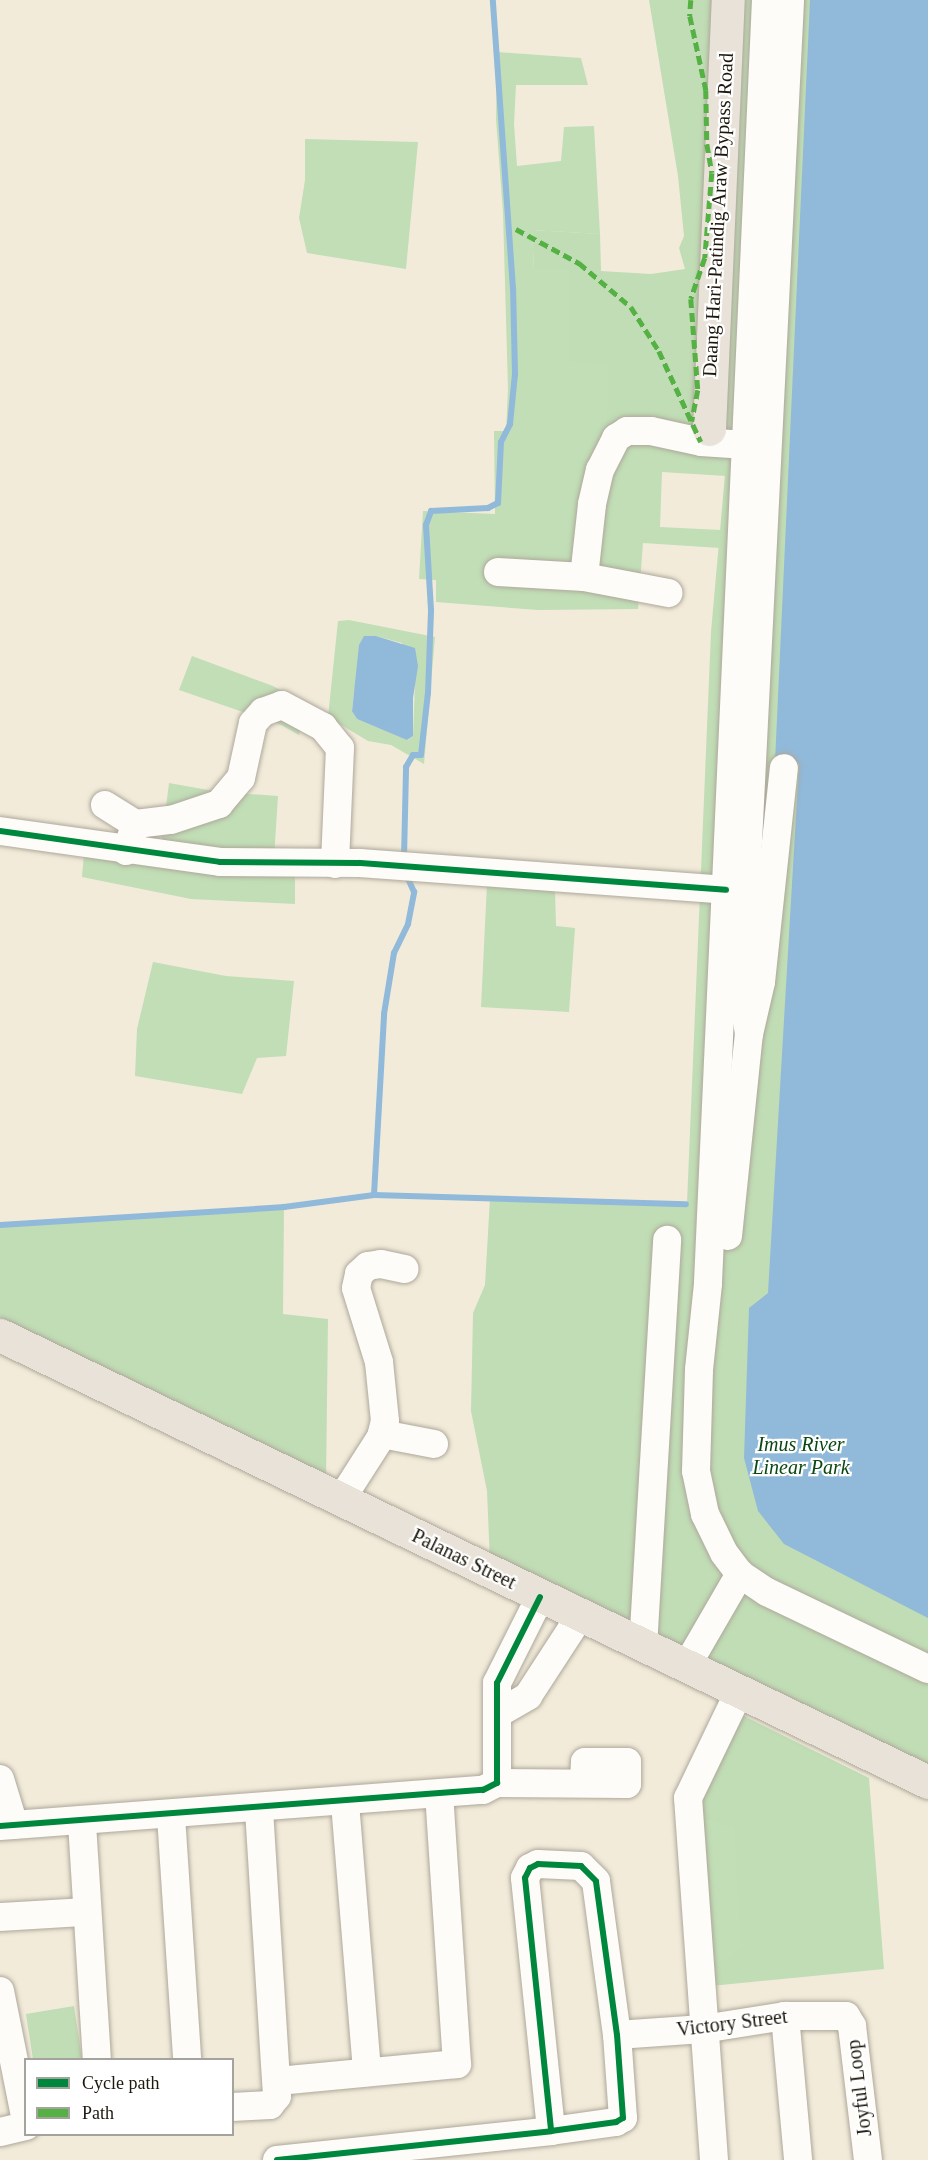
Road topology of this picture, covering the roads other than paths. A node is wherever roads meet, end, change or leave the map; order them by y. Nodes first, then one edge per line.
1 (728, 0) edge
2 (766, 0) edge
3 (790, 0) edge
4 (709, 429) dead end
5 (746, 445) junction
6 (498, 572) dead end
7 (584, 577) junction
8 (668, 593) dead end
9 (784, 768) dead end
10 (105, 805) dead end
11 (136, 824) junction
12 (0, 831) edge
13 (126, 851) junction
14 (335, 864) junction
15 (726, 890) junction
16 (749, 1034) junction
17 (667, 1240) dead end
18 (404, 1269) dead end
19 (708, 1284) junction
20 (0, 1335) edge
21 (382, 1434) junction
22 (434, 1444) dead end
23 (342, 1498) junction
24 (740, 1574) junction
25 (540, 1596) junction
26 (580, 1616) junction
27 (643, 1647) junction
28 (687, 1667) junction
29 (928, 1669) edge
30 (739, 1692) junction
31 (499, 1713) junction
32 (0, 1779) edge
33 (928, 1782) edge
34 (497, 1783) junction
35 (584, 1783) dead end
36 (439, 1796) junction
37 (345, 1803) junction
38 (259, 1809) junction
39 (171, 1816) junction
40 (82, 1823) junction
41 (7, 1826) edge
42 (86, 1912) junction
43 (0, 1917) edge
44 (0, 1991) edge
45 (784, 2016) junction
46 (846, 2016) joint
47 (703, 2029) junction
48 (617, 2035) junction
49 (97, 2058) edge
50 (186, 2058) edge
51 (367, 2072) junction
52 (278, 2081) junction
53 (234, 2107) edge
54 (24, 2111) edge
55 (24, 2126) edge
56 (551, 2131) junction
57 (0, 2132) edge
58 (408, 2153) edge
59 (333, 2157) edge
60 (277, 2160) edge
61 (714, 2160) edge
62 (798, 2160) edge
63 (868, 2160) edge

1 - 4 main road, Daang Hari-Patindig Araw Bypass Road
2 - 5 street
3 - 16 street
5 - 7 street
5 - 15 street
6 - 7 street
7 - 8 street
9 - 16 street
10 - 11 street
11 - 13 street
11 - 14 street
12 - 13 street
13 - 14 street
14 - 15 street
15 - 19 street
16 - 19 street
17 - 27 street
18 - 21 street
19 - 24 street
20 - 23 main road, Palanas Street
21 - 22 street
21 - 23 street
23 - 25 main road, Palanas Street
24 - 28 street
24 - 29 street
25 - 26 main road, Palanas Street
25 - 31 street
26 - 27 main road, Palanas Street
26 - 31 street
27 - 28 main road, Palanas Street
28 - 30 main road, Palanas Street
30 - 33 main road, Palanas Street
30 - 47 street
31 - 34 street
32 - 41 street
34 - 35 street
34 - 36 street
36 - 37 street
36 - 51 street
37 - 38 street
37 - 51 street
38 - 39 street
38 - 52 street
39 - 40 street
39 - 50 street
40 - 41 street
40 - 42 street
42 - 43 street
42 - 49 street
44 - 54 street
45 - 46 street, Victory Street
45 - 47 street, Victory Street
45 - 62 street
46 - 63 street, Joyful Loop
47 - 48 street, Victory Street
47 - 61 street
48 - 56 street
48 - 56 street
51 - 52 street
52 - 53 street
55 - 57 street
56 - 58 street
58 - 59 street
59 - 60 street

